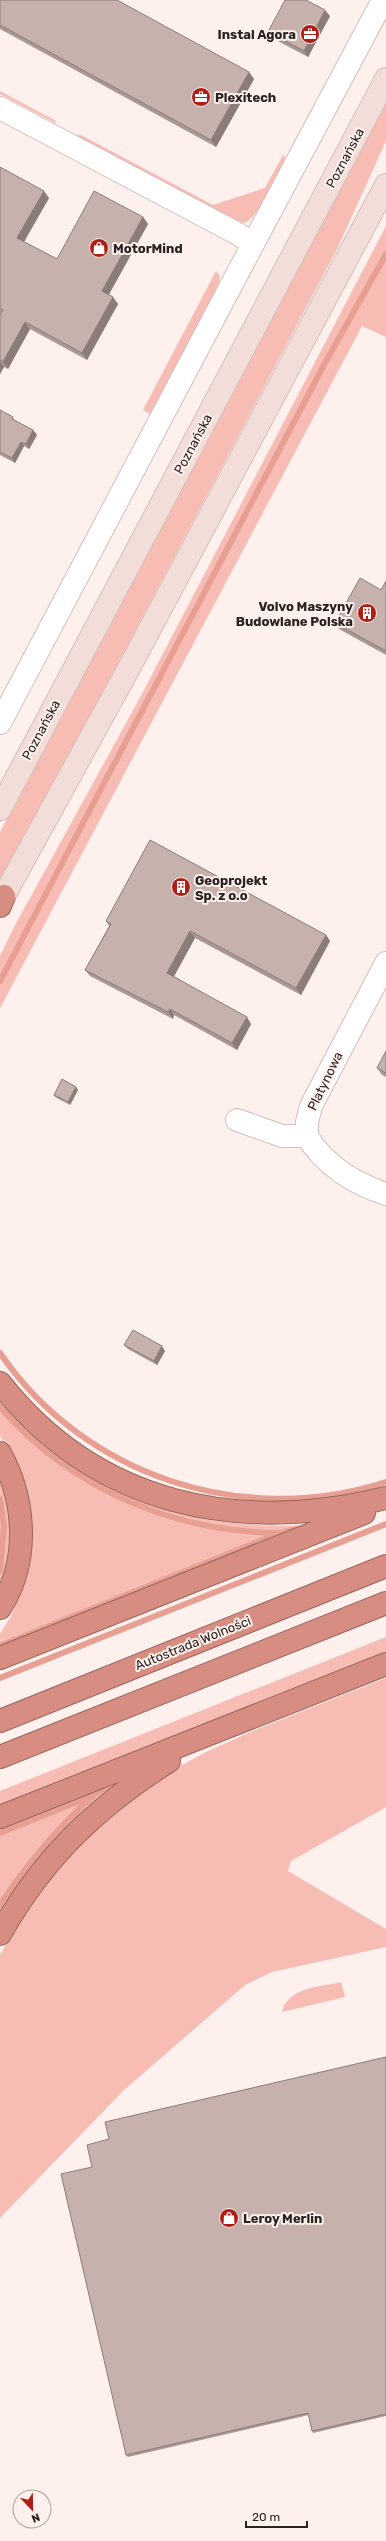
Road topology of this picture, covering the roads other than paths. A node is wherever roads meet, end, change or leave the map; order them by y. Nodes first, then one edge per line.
1 (383, 0) edge
2 (386, 79) edge
3 (0, 108) edge
4 (386, 185) edge
5 (254, 244) junction
6 (0, 722) edge
7 (0, 808) edge
8 (1, 902) edge
9 (386, 963) edge
10 (237, 1120) dead end
11 (308, 1136) junction
12 (386, 1194) edge
13 (0, 1383) edge
14 (0, 1453) edge
15 (386, 1498) edge
16 (386, 1504) edge
17 (386, 1566) edge
18 (386, 1603) edge
19 (0, 1608) edge
20 (0, 1658) edge
21 (386, 1664) edge
22 (0, 1720) edge
23 (218, 1732) junction
24 (0, 1757) edge
25 (0, 1817) edge
26 (0, 1934) edge

1 - 5 street
2 - 7 main road, Poznańska
3 - 5 street
4 - 8 main road
5 - 6 street
9 - 11 street, Platynowa
10 - 11 street
11 - 12 street
13 - 15 highway
14 - 19 highway
16 - 20 highway
17 - 22 highway, Autostrada Wolności
18 - 24 highway
21 - 23 highway
23 - 25 highway
23 - 26 highway

